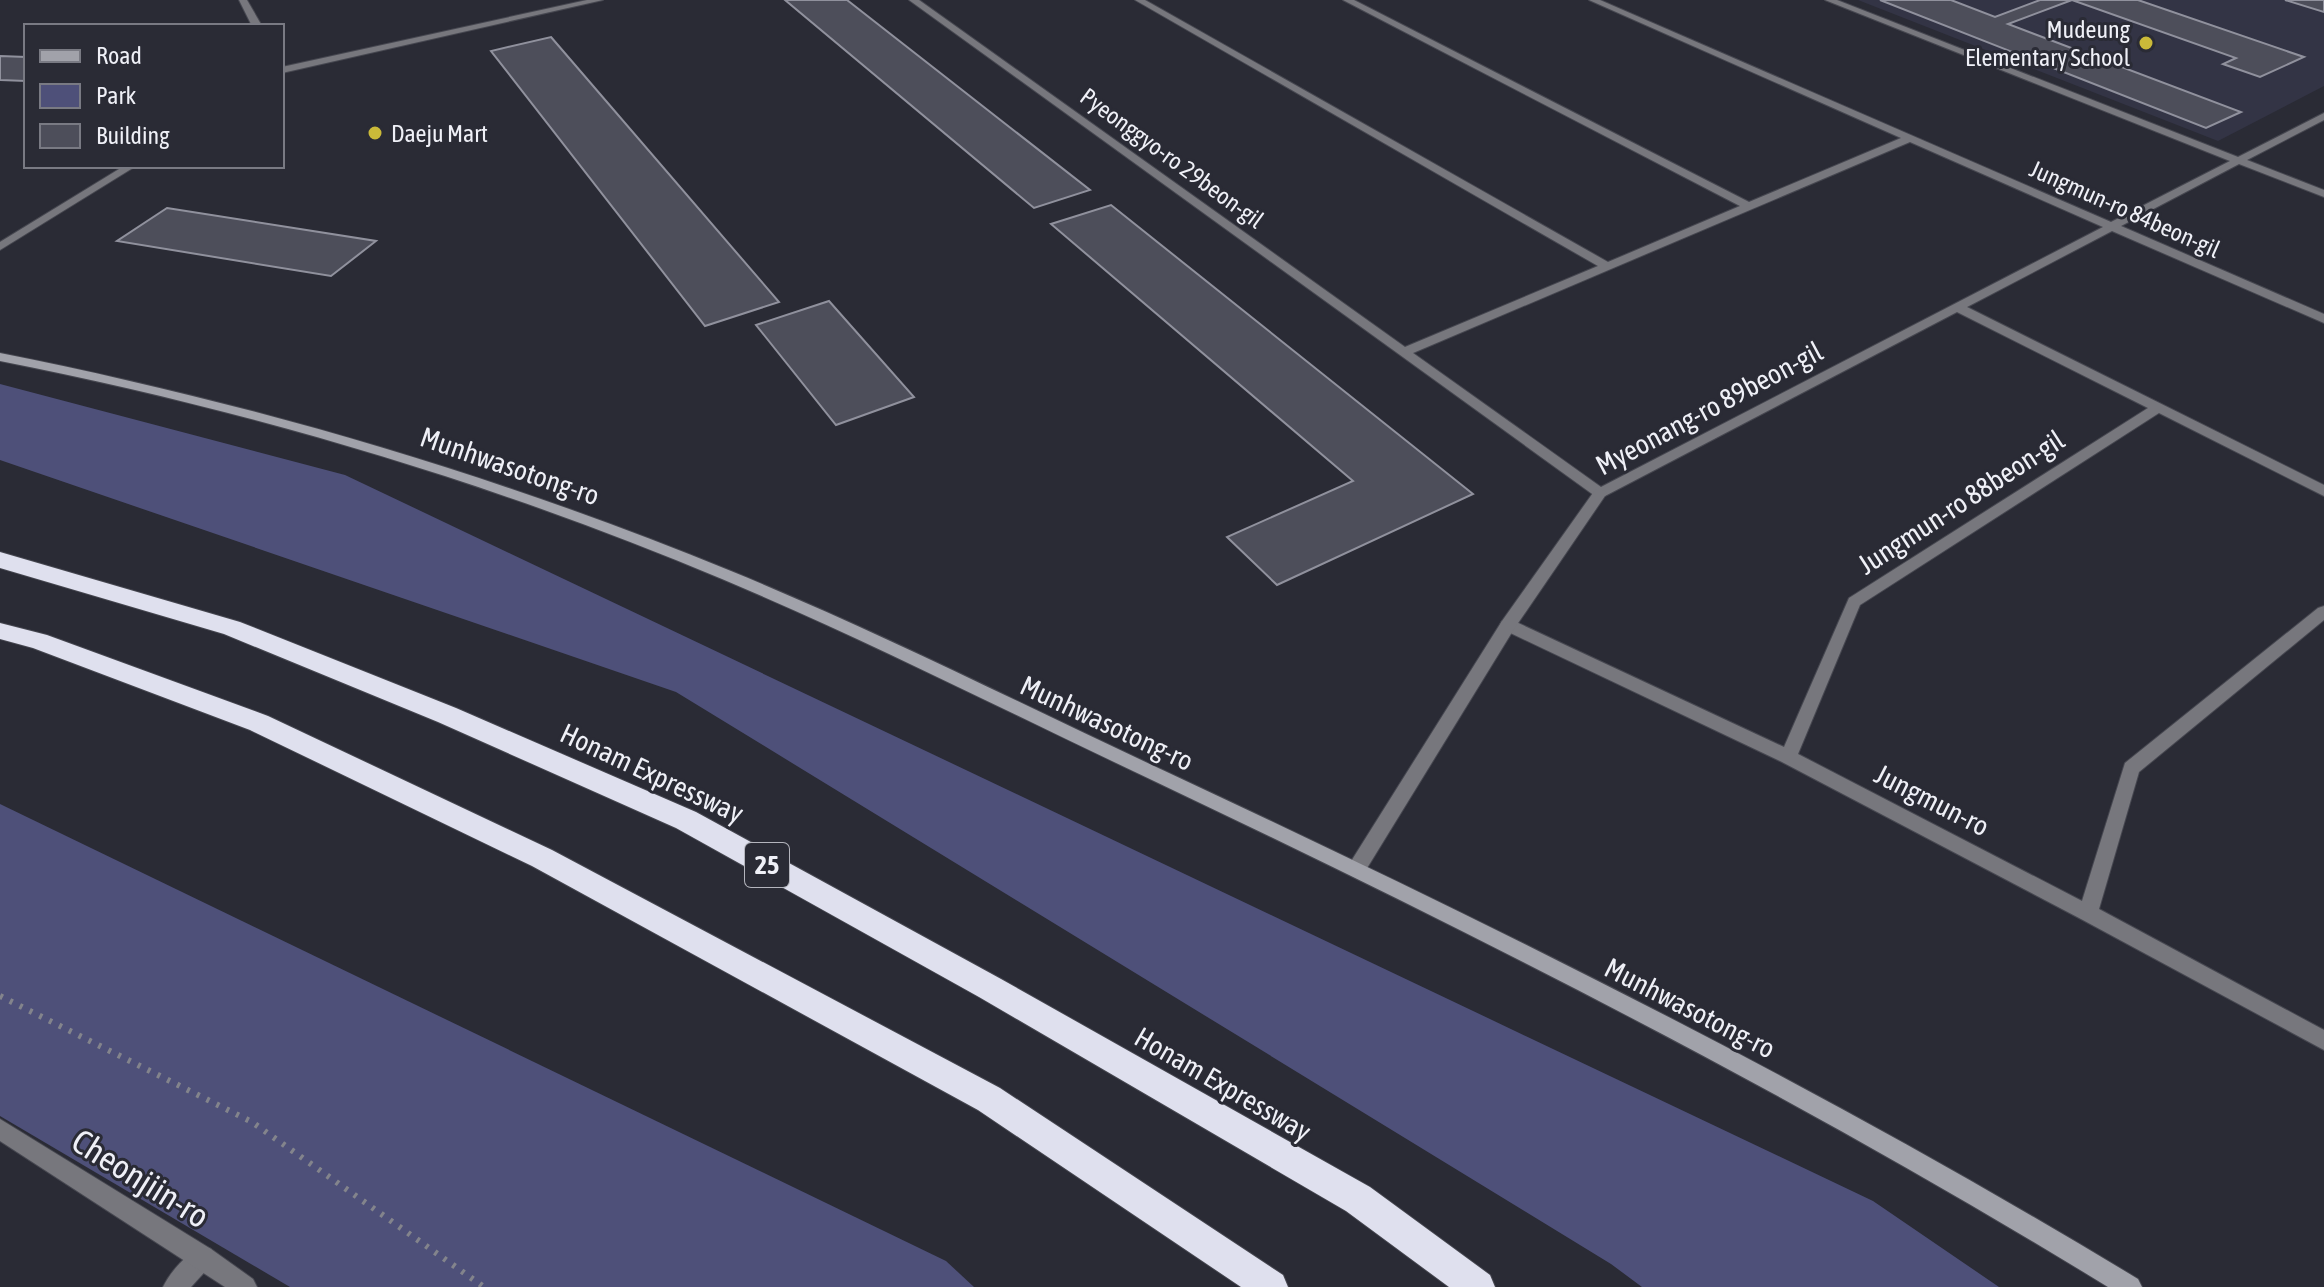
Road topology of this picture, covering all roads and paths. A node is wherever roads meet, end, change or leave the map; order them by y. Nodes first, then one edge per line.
1 (243, 0) edge
2 (599, 0) edge
3 (913, 0) edge
4 (1139, 0) edge
5 (1347, 0) edge
6 (1829, 0) edge
7 (1601, 1) edge
8 (256, 24) edge
9 (284, 70) edge
10 (2324, 116) edge
11 (1910, 138) junction
12 (2238, 160) junction
13 (128, 168) edge
14 (2324, 194) edge
15 (1749, 206) junction
16 (2111, 227) junction
17 (0, 247) edge
18 (1607, 266) junction
19 (1957, 307) junction
20 (2324, 319) edge
21 (1404, 352) junction
22 (0, 357) edge
23 (2158, 408) junction
24 (2324, 491) edge
25 (1600, 493) junction
26 (0, 560) edge
27 (2324, 612) edge
28 (1508, 625) junction
29 (0, 631) edge
30 (1788, 757) junction
31 (1357, 868) junction
32 (2088, 913) junction
33 (0, 996) edge
34 (2324, 1041) edge
35 (0, 1129) edge
36 (203, 1257) junction
37 (175, 1287) edge
38 (245, 1287) edge
39 (484, 1287) edge
40 (1271, 1287) edge
41 (1478, 1287) edge
42 (2130, 1287) edge

1 - 8 street
2 - 9 street
3 - 21 street, Pyeonggyo-ro 29beon-gil
4 - 18 street
5 - 15 street
6 - 12 street
7 - 11 street, Jungmun-ro 84beon-gil
10 - 12 street, Myeonang-ro 89beon-gil
11 - 15 street
11 - 16 street, Jungmun-ro 84beon-gil
12 - 14 street
12 - 16 street, Myeonang-ro 89beon-gil
13 - 17 street
15 - 18 street
16 - 19 street, Myeonang-ro 89beon-gil
16 - 20 street, Jungmun-ro 84beon-gil
18 - 21 street
19 - 23 street
19 - 25 street, Myeonang-ro 89beon-gil
21 - 25 street, Pyeonggyo-ro 29beon-gil
22 - 31 street, Munhwasotong-ro
23 - 24 street
23 - 30 street, Jungmun-ro 88beon-gil
25 - 28 street, Myeonang-ro 89beon-gil
26 - 41 highway, Honam Expressway / 25
27 - 32 street
28 - 30 street, Jungmun-ro
28 - 31 street, Myeonang-ro 89beon-gil
29 - 40 highway
30 - 32 street, Jungmun-ro
31 - 42 street, Munhwasotong-ro
32 - 34 street, Jungmun-ro
33 - 39 path
35 - 36 street, Cheonjiin-ro
36 - 37 street
36 - 38 street, Cheonjiin-ro

